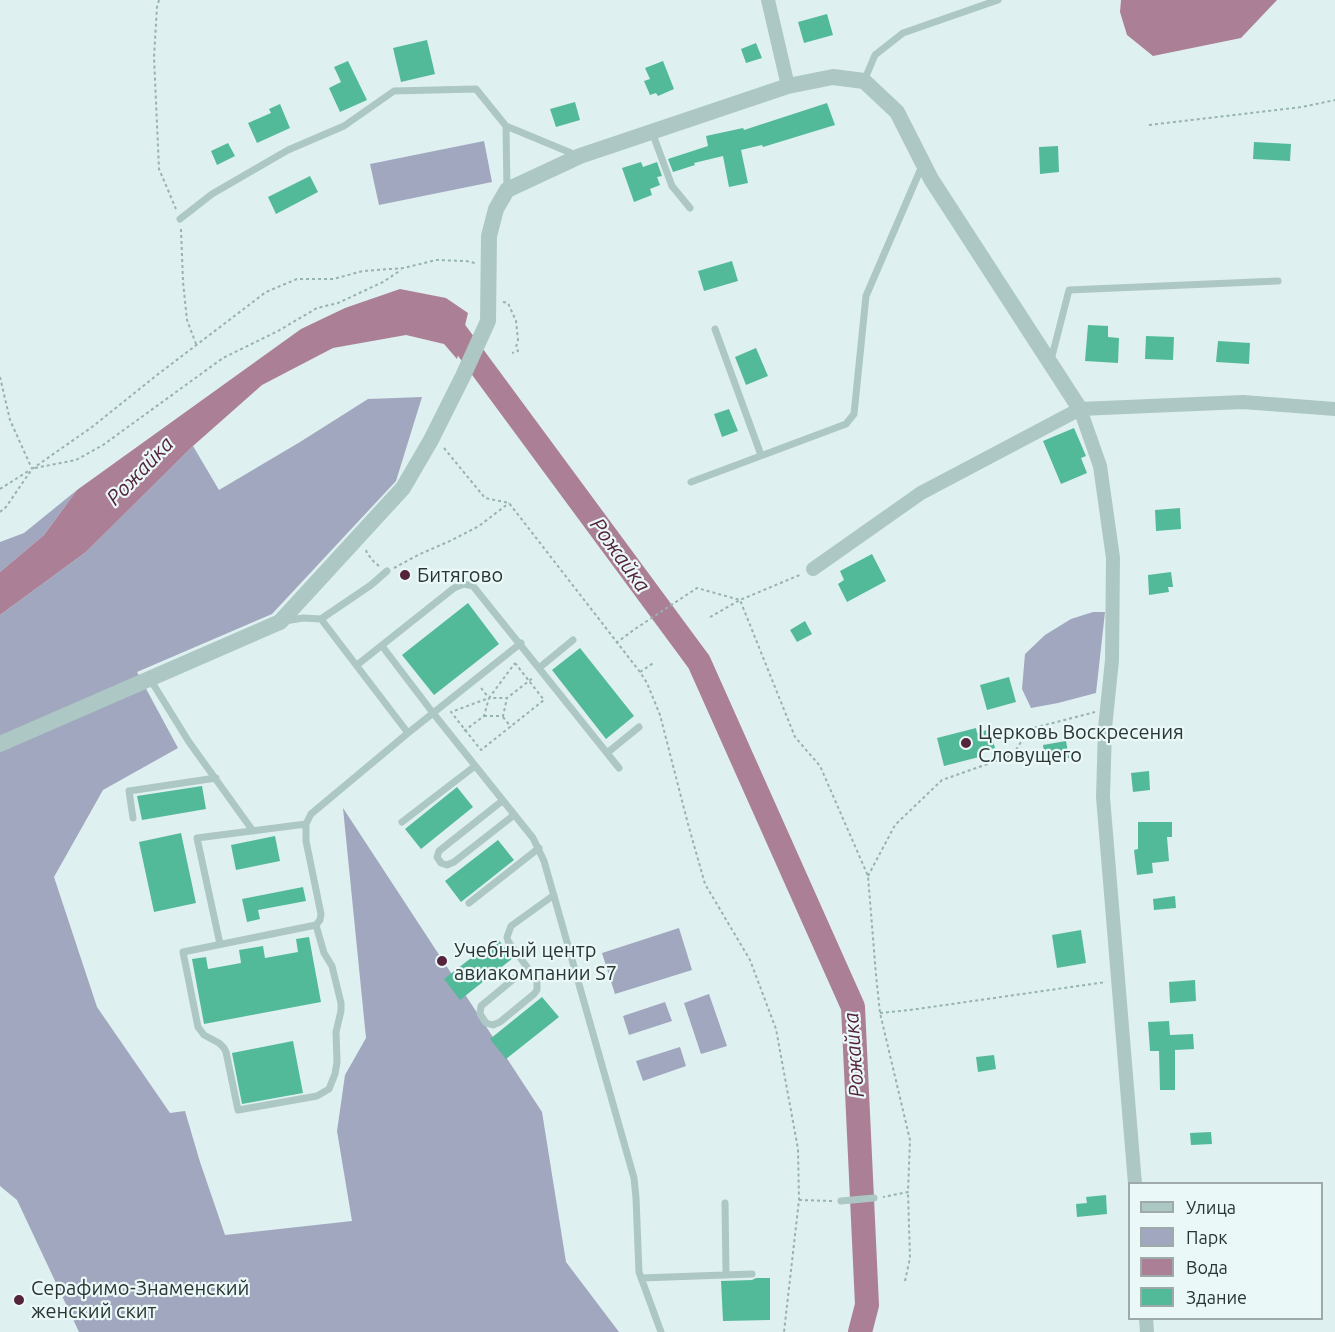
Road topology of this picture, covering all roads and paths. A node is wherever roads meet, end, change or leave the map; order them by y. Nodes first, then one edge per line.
1 (159, 0) edge
2 (768, 0) edge
3 (998, 0) edge
4 (864, 81) junction
5 (788, 86) junction
6 (1335, 100) edge
7 (1149, 125) dead end
8 (506, 126) junction
9 (652, 132) junction
10 (580, 156) junction
11 (924, 164) junction
12 (507, 190) junction
13 (690, 208) dead end
14 (180, 219) junction
15 (488, 267) junction
16 (404, 268) junction
17 (1278, 281) dead end
18 (488, 301) junction
19 (715, 329) dead end
20 (196, 345) junction
21 (512, 353) dead end
22 (1050, 363) junction
23 (0, 377) edge
24 (1080, 409) junction
25 (1335, 409) edge
26 (431, 440) junction
27 (761, 455) junction
28 (32, 469) junction
29 (691, 482) dead end
30 (0, 489) edge
31 (509, 503) junction
32 (0, 512) edge
33 (362, 533) junction
34 (813, 569) joint
35 (387, 571) junction
36 (740, 600) junction
37 (710, 617) dead end
38 (321, 619) junction
39 (280, 622) junction
40 (573, 640) dead end
41 (616, 643) junction
42 (521, 644) junction
43 (382, 646) junction
44 (655, 662) dead end
45 (357, 665) junction
46 (540, 670) junction
47 (640, 672) junction
48 (150, 678) junction
49 (474, 681) junction
50 (529, 681) junction
51 (489, 698) junction
52 (507, 698) junction
53 (1107, 708) junction
54 (433, 713) junction
55 (484, 716) junction
56 (503, 716) junction
57 (511, 727) junction
58 (639, 727) dead end
59 (465, 730) junction
60 (408, 733) junction
61 (454, 739) junction
62 (0, 744) edge
63 (608, 753) junction
64 (475, 766) junction
65 (619, 768) dead end
66 (216, 778) junction
67 (502, 801) junction
68 (514, 815) junction
69 (133, 818) dead end
70 (402, 822) dead end
71 (306, 824) junction
72 (253, 831) junction
73 (539, 848) junction
74 (868, 876) junction
75 (554, 894) junction
76 (469, 903) dead end
77 (316, 924) junction
78 (220, 944) junction
79 (527, 968) junction
80 (1118, 981) junction
81 (880, 1012) junction
82 (1135, 1182) edge
83 (908, 1192) junction
84 (874, 1198) joint
85 (799, 1200) junction
86 (841, 1201) joint
87 (725, 1203) dead end
88 (752, 1274) dead end
89 (726, 1275) junction
90 (641, 1278) junction
91 (905, 1281) dead end
92 (661, 1332) edge
93 (784, 1332) edge

1 - 14 path
2 - 5 street
3 - 4 lane
4 - 5 street
4 - 11 street
5 - 9 street
6 - 7 path
8 - 10 lane
8 - 12 lane
8 - 14 lane
9 - 10 street
9 - 13 lane
10 - 12 street
11 - 22 street
11 - 27 lane
12 - 15 street
14 - 20 path
15 - 16 path
15 - 18 street
16 - 20 path
16 - 28 path
17 - 22 lane
18 - 21 path
18 - 26 street
19 - 27 lane
20 - 28 path
22 - 24 street
23 - 28 path
24 - 25 street
24 - 34 street
24 - 53 street
26 - 31 path
26 - 33 street
27 - 29 lane
28 - 30 path
28 - 32 path
31 - 35 path
31 - 41 path
33 - 35 path
33 - 39 street
34 - 36 path
35 - 38 lane
36 - 37 path
36 - 41 path
36 - 74 path
38 - 39 lane
38 - 45 lane
39 - 48 street
40 - 46 lane
41 - 47 path
42 - 43 lane
42 - 46 lane
42 - 49 lane
43 - 45 lane
43 - 54 lane
44 - 47 path
45 - 60 lane
46 - 50 path
46 - 63 lane
47 - 85 path
48 - 62 street
48 - 66 lane
49 - 51 path
49 - 54 lane
50 - 51 path
50 - 52 path
50 - 57 path
51 - 52 path
51 - 55 path
51 - 59 path
52 - 56 path
53 - 74 path
53 - 80 street
54 - 60 lane
54 - 61 lane
55 - 56 path
55 - 59 path
56 - 57 path
57 - 59 path
58 - 63 lane
59 - 61 path
60 - 71 lane
61 - 64 lane
63 - 65 lane
64 - 67 lane
64 - 70 lane
66 - 69 lane
66 - 72 lane
67 - 68 lane
67 - 68 lane
68 - 73 lane
71 - 72 lane
71 - 77 lane
72 - 78 lane
73 - 75 lane
73 - 76 lane
74 - 81 path
75 - 79 lane
75 - 90 lane
77 - 78 lane
77 - 78 lane
79 - 79 lane
80 - 81 path
80 - 82 street
81 - 83 path
83 - 84 path
83 - 91 path
84 - 86 lane
85 - 86 path
85 - 93 path
87 - 89 lane
88 - 89 lane
89 - 90 lane
90 - 92 lane

